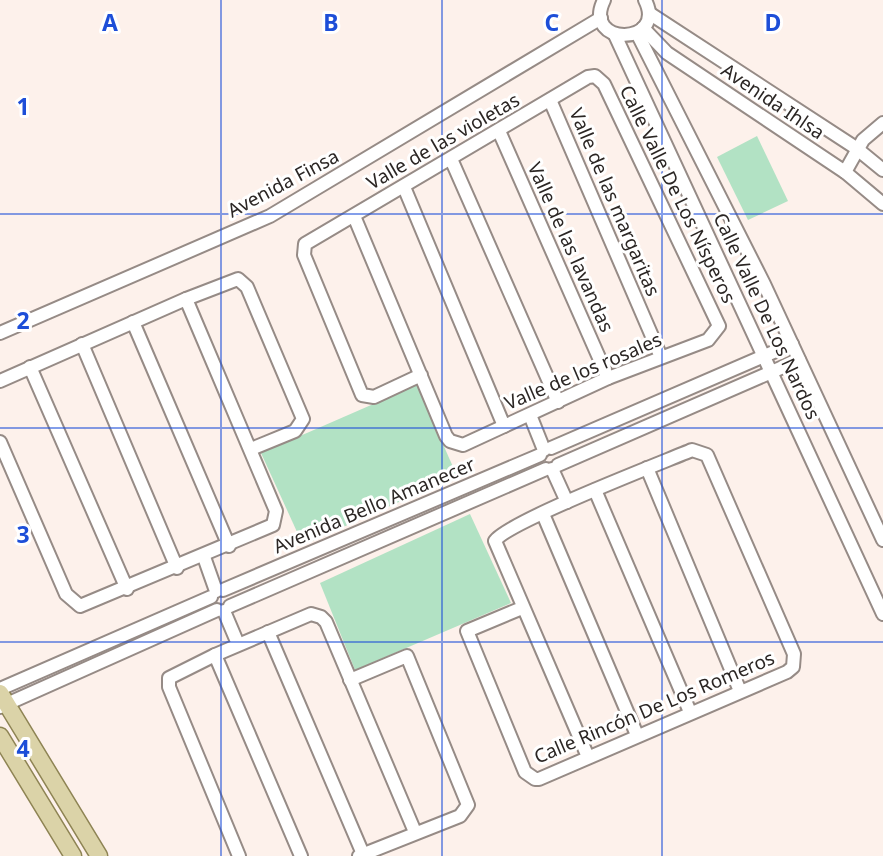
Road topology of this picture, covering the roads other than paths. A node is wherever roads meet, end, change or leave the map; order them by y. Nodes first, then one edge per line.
1 (602, 0) edge
2 (647, 7) edge
3 (601, 18) junction
4 (640, 30) junction
5 (612, 33) junction
6 (569, 38) junction
7 (680, 62) junction
8 (600, 79) joint
9 (664, 84) junction
10 (550, 100) junction
11 (883, 123) edge
12 (499, 131) junction
13 (856, 148) junction
14 (451, 159) junction
15 (883, 170) edge
16 (845, 172) junction
17 (404, 187) junction
18 (883, 204) edge
19 (354, 216) junction
20 (186, 299) junction
21 (133, 321) junction
22 (719, 326) joint
23 (0, 333) edge
24 (82, 344) junction
25 (792, 344) junction
26 (766, 356) junction
27 (661, 357) junction
28 (799, 360) junction
29 (30, 367) junction
30 (773, 371) junction
31 (421, 375) junction
32 (608, 378) junction
33 (0, 381) edge
34 (706, 381) junction
35 (685, 390) junction
36 (712, 396) junction
37 (558, 402) junction
38 (692, 404) junction
39 (530, 415) junction
40 (504, 426) junction
41 (0, 442) edge
42 (251, 449) junction
43 (545, 451) junction
44 (552, 468) junction
45 (647, 468) junction
46 (595, 490) junction
47 (567, 502) junction
48 (543, 514) junction
49 (394, 517) junction
50 (374, 525) junction
51 (400, 532) junction
52 (381, 540) junction
53 (883, 540) edge
54 (229, 546) junction
55 (204, 557) junction
56 (177, 568) junction
57 (127, 589) junction
58 (217, 592) junction
59 (522, 608) junction
60 (224, 609) junction
61 (883, 614) edge
62 (268, 632) junction
63 (238, 644) junction
64 (104, 645) junction
65 (215, 654) junction
66 (80, 655) junction
67 (110, 659) junction
68 (87, 669) junction
69 (350, 680) junction
70 (740, 691) junction
71 (2, 698) edge
72 (690, 712) junction
73 (637, 735) junction
74 (0, 736) edge
75 (0, 751) edge
76 (588, 757) junction
77 (415, 832) junction
78 (68, 852) edge
79 (97, 853) edge
80 (361, 855) edge
81 (239, 856) edge
82 (301, 856) edge

1 - 3 street
2 - 4 street
2 - 13 street, Avenida Ihlsa
3 - 5 street, Calle Valle De Los Nardos
3 - 6 street, Avenida Finsa
4 - 5 street, Avenida Finsa
4 - 7 street, Avenida Ihlsa
4 - 9 street, Calle Valle De Los Nardos
5 - 6 street, Avenida Finsa
5 - 26 street, Calle Valle De Los Nardos
6 - 23 street, Avenida Finsa
7 - 9 street
7 - 16 street, Avenida Ihlsa
8 - 10 street, Valle de las violetas
8 - 22 street, Calle Valle De Los Nísperos
9 - 25 street, Calle Valle De Los Nardos
10 - 12 street, Valle de las violetas
10 - 27 street, Valle de las margaritas
11 - 13 street
12 - 14 street, Valle de las violetas
12 - 32 street, Valle de las lavandas
13 - 15 street, Avenida Ihlsa
13 - 16 street
14 - 17 street, Valle de las violetas
14 - 37 street
16 - 18 street, Avenida Ihlsa
17 - 19 street, Valle de las violetas
17 - 40 street
19 - 31 street
19 - 31 street, Valle de las violetas
20 - 21 street
20 - 42 street
20 - 42 street
21 - 24 street
21 - 54 street
22 - 27 street, Valle de los rosales
24 - 29 street
24 - 56 street
25 - 26 street, Avenida Bello Amanecer
25 - 28 street, Calle Valle De Los Nardos
26 - 30 street, Calle Valle De Los Nardos
26 - 34 street, Avenida Bello Amanecer
27 - 32 street, Valle de los rosales
28 - 30 street, Avenida Bello Amanecer
28 - 53 street, Calle Valle De Los Nardos
29 - 33 street
29 - 57 street
30 - 36 street, Avenida Bello Amanecer
30 - 61 street, Calle Valle De Los Nardos
31 - 40 street, Valle de los rosales
32 - 37 street, Valle de los rosales
34 - 35 street, Avenida Bello Amanecer
34 - 36 street
35 - 38 street
35 - 43 street, Avenida Bello Amanecer
36 - 38 street, Avenida Bello Amanecer
37 - 39 street, Valle de los rosales
38 - 44 street, Avenida Bello Amanecer
39 - 40 street, Valle de los rosales
39 - 43 street
41 - 57 street
42 - 54 street
43 - 44 street
43 - 44 street
43 - 49 street, Avenida Bello Amanecer
44 - 47 street
44 - 51 street, Avenida Bello Amanecer
45 - 46 street
45 - 70 street
45 - 70 street, Calle Rincón De Los Romeros
46 - 47 street
46 - 72 street
47 - 48 street
48 - 59 street
48 - 73 street
49 - 50 street, Avenida Bello Amanecer
49 - 51 street
50 - 52 street
50 - 58 street, Avenida Bello Amanecer
51 - 52 street, Avenida Bello Amanecer
52 - 60 street, Avenida Bello Amanecer
54 - 55 street
55 - 56 street
55 - 58 street
56 - 57 street
58 - 60 street
58 - 60 street
58 - 64 street, Avenida Bello Amanecer
59 - 76 street
59 - 76 street, Calle Rincón De Los Romeros
60 - 63 street
60 - 67 street, Avenida Bello Amanecer
62 - 63 street
62 - 69 street
62 - 80 street
63 - 65 street
64 - 66 street, Avenida Bello Amanecer
64 - 67 street
65 - 81 street
65 - 82 street
66 - 68 street
66 - 71 street, Avenida Bello Amanecer
67 - 68 street, Avenida Bello Amanecer
68 - 71 street, Avenida Bello Amanecer
69 - 77 street
69 - 77 street
70 - 72 street, Calle Rincón De Los Romeros
71 - 79 main road
72 - 73 street, Calle Rincón De Los Romeros
73 - 76 street, Calle Rincón De Los Romeros
74 - 78 main road
75 - 78 main road
77 - 80 street
78 - 79 main road

